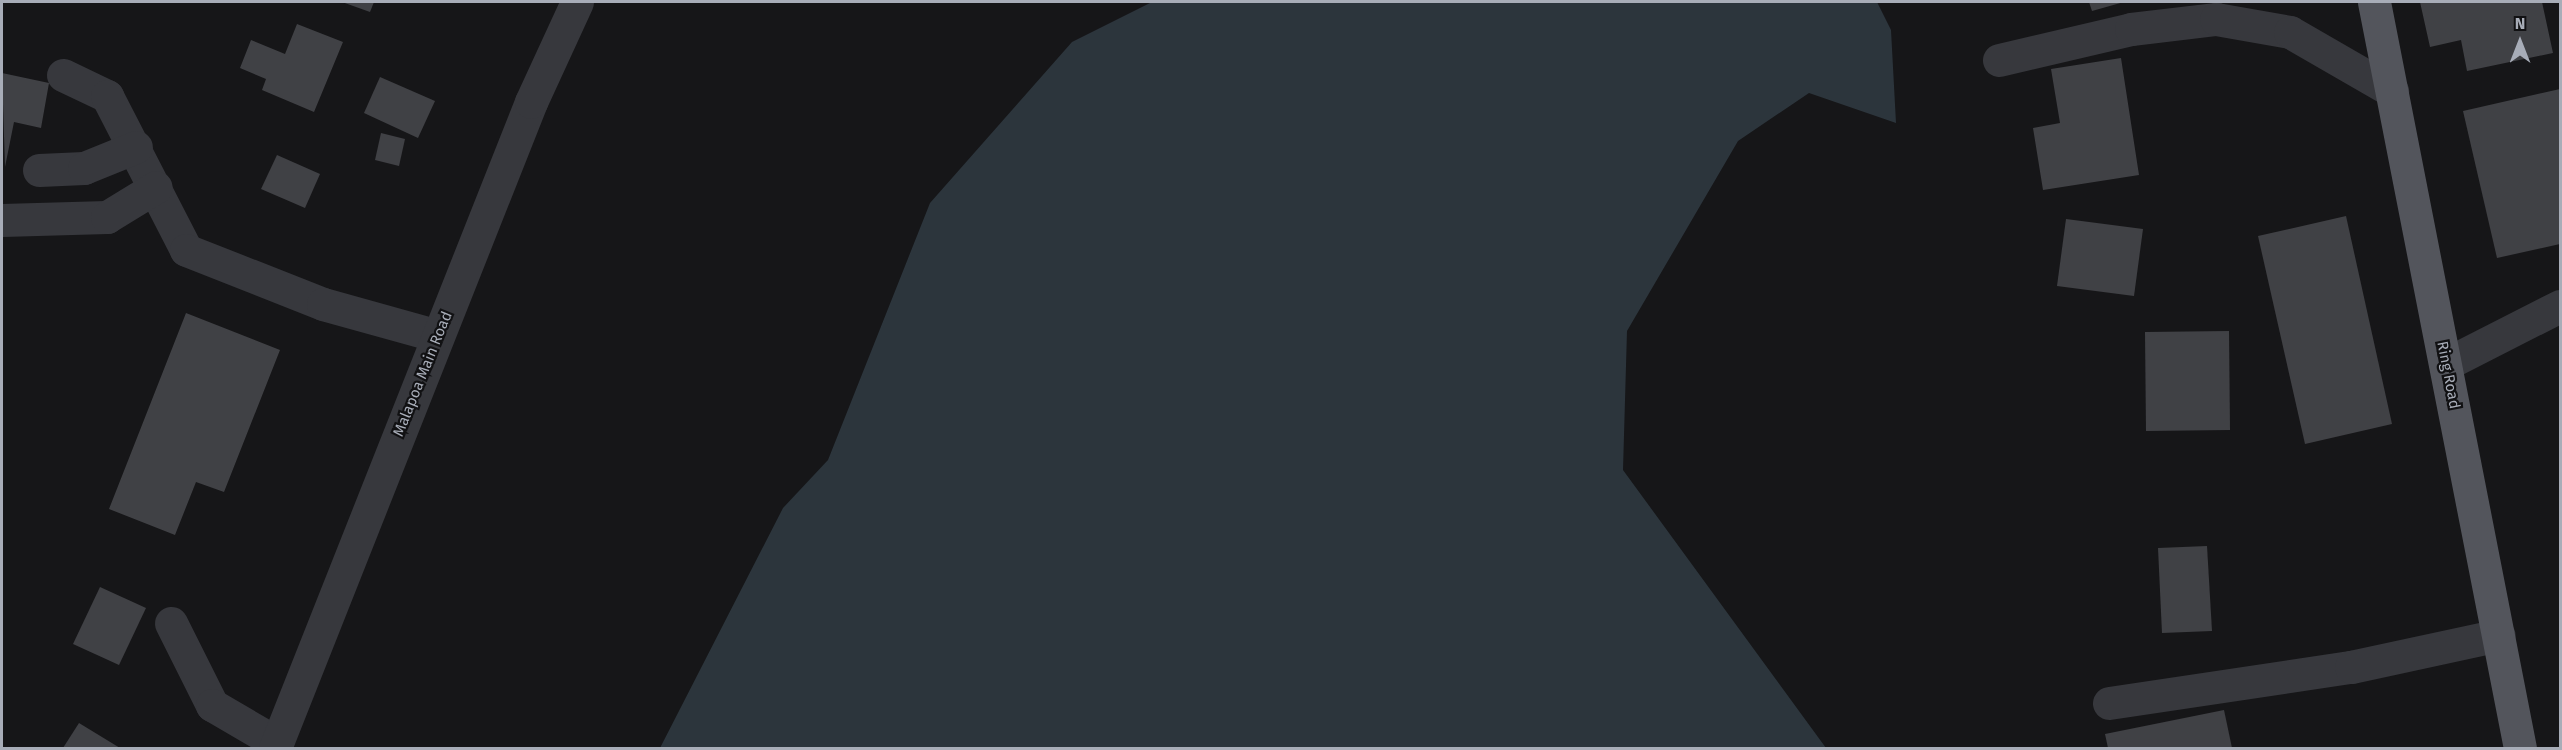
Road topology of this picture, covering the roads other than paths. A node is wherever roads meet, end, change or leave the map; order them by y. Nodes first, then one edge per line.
1 (577, 2) edge
2 (2374, 2) edge
3 (1999, 60) dead end
4 (63, 75) dead end
5 (2392, 91) junction
6 (136, 147) junction
7 (39, 170) dead end
8 (156, 187) junction
9 (2, 220) edge
10 (2560, 306) edge
11 (438, 336) junction
12 (2446, 364) junction
13 (171, 623) dead end
14 (2499, 635) junction
15 (2109, 703) dead end
16 (276, 746) edge
17 (2520, 748) edge

1 - 11 street, Malapoa Main Road
2 - 5 main road, Ring Road
3 - 5 street
4 - 6 street
5 - 12 main road, Ring Road
6 - 7 street
6 - 8 street
8 - 9 street
8 - 11 street
10 - 12 street
11 - 16 street, Malapoa Main Road
12 - 14 main road, Ring Road
13 - 16 street
14 - 15 street
14 - 17 main road, Ring Road

